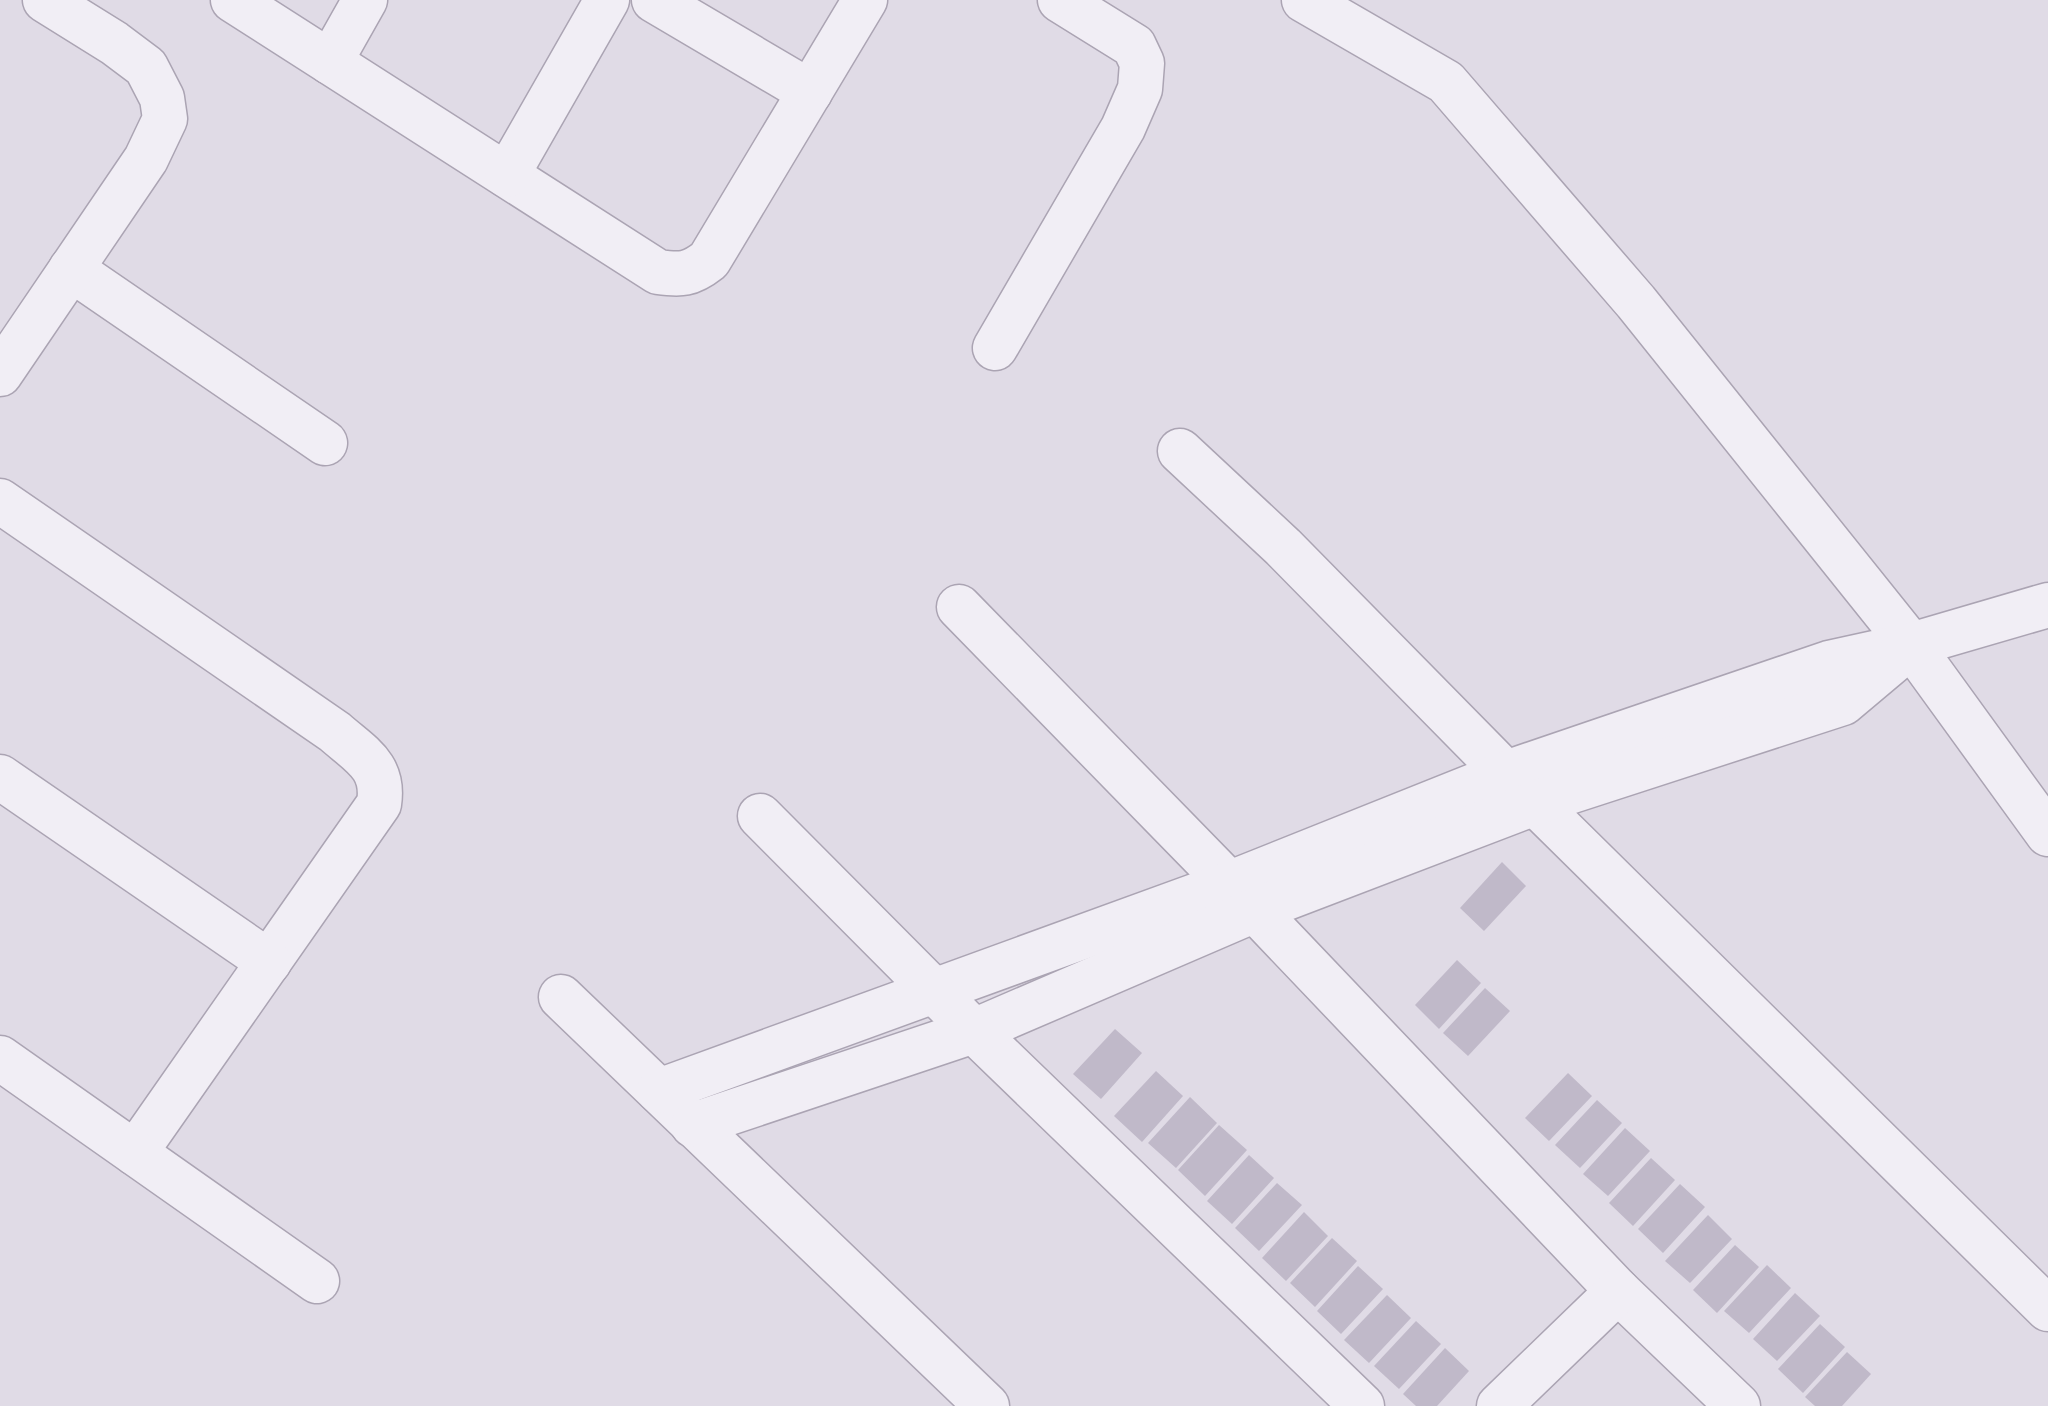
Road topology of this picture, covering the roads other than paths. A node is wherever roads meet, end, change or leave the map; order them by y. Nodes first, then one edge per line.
1 (45, 0) edge
2 (233, 0) edge
3 (365, 0) edge
4 (607, 0) edge
5 (654, 0) edge
6 (865, 0) edge
7 (1060, 0) edge
8 (1304, 0) edge
9 (330, 62) junction
10 (810, 92) junction
11 (507, 175) junction
12 (71, 269) junction
13 (995, 348) dead end
14 (0, 374) edge
15 (325, 443) dead end
16 (1180, 451) dead end
17 (0, 501) edge
18 (2048, 605) edge
19 (959, 607) dead end
20 (1911, 645) junction
21 (0, 777) edge
22 (1520, 788) junction
23 (760, 816) dead end
24 (2048, 834) edge
25 (1242, 897) junction
26 (269, 962) junction
27 (935, 991) junction
28 (561, 997) dead end
29 (974, 1031) junction
30 (0, 1058) edge
31 (659, 1091) junction
32 (693, 1125) junction
33 (135, 1153) junction
34 (317, 1281) dead end
35 (2041, 1288) edge
36 (1618, 1291) junction
37 (987, 1406) edge
38 (1362, 1406) edge
39 (1499, 1406) edge
40 (1738, 1406) edge

1 - 12 street
2 - 9 street
3 - 9 street
4 - 11 street
5 - 10 street
6 - 10 street
7 - 13 street
8 - 20 street
9 - 11 street
10 - 11 street
12 - 14 street
12 - 15 street
16 - 22 street
17 - 26 street
18 - 20 street
19 - 25 street
20 - 22 street
20 - 24 street
21 - 26 street
22 - 25 street
22 - 35 street
23 - 27 street
25 - 27 street
25 - 29 street
25 - 36 street
26 - 33 street
27 - 29 street
27 - 31 street
28 - 31 street
29 - 32 street
29 - 38 street
30 - 33 street
31 - 32 street
32 - 37 street
33 - 34 street
36 - 39 street
36 - 40 street

